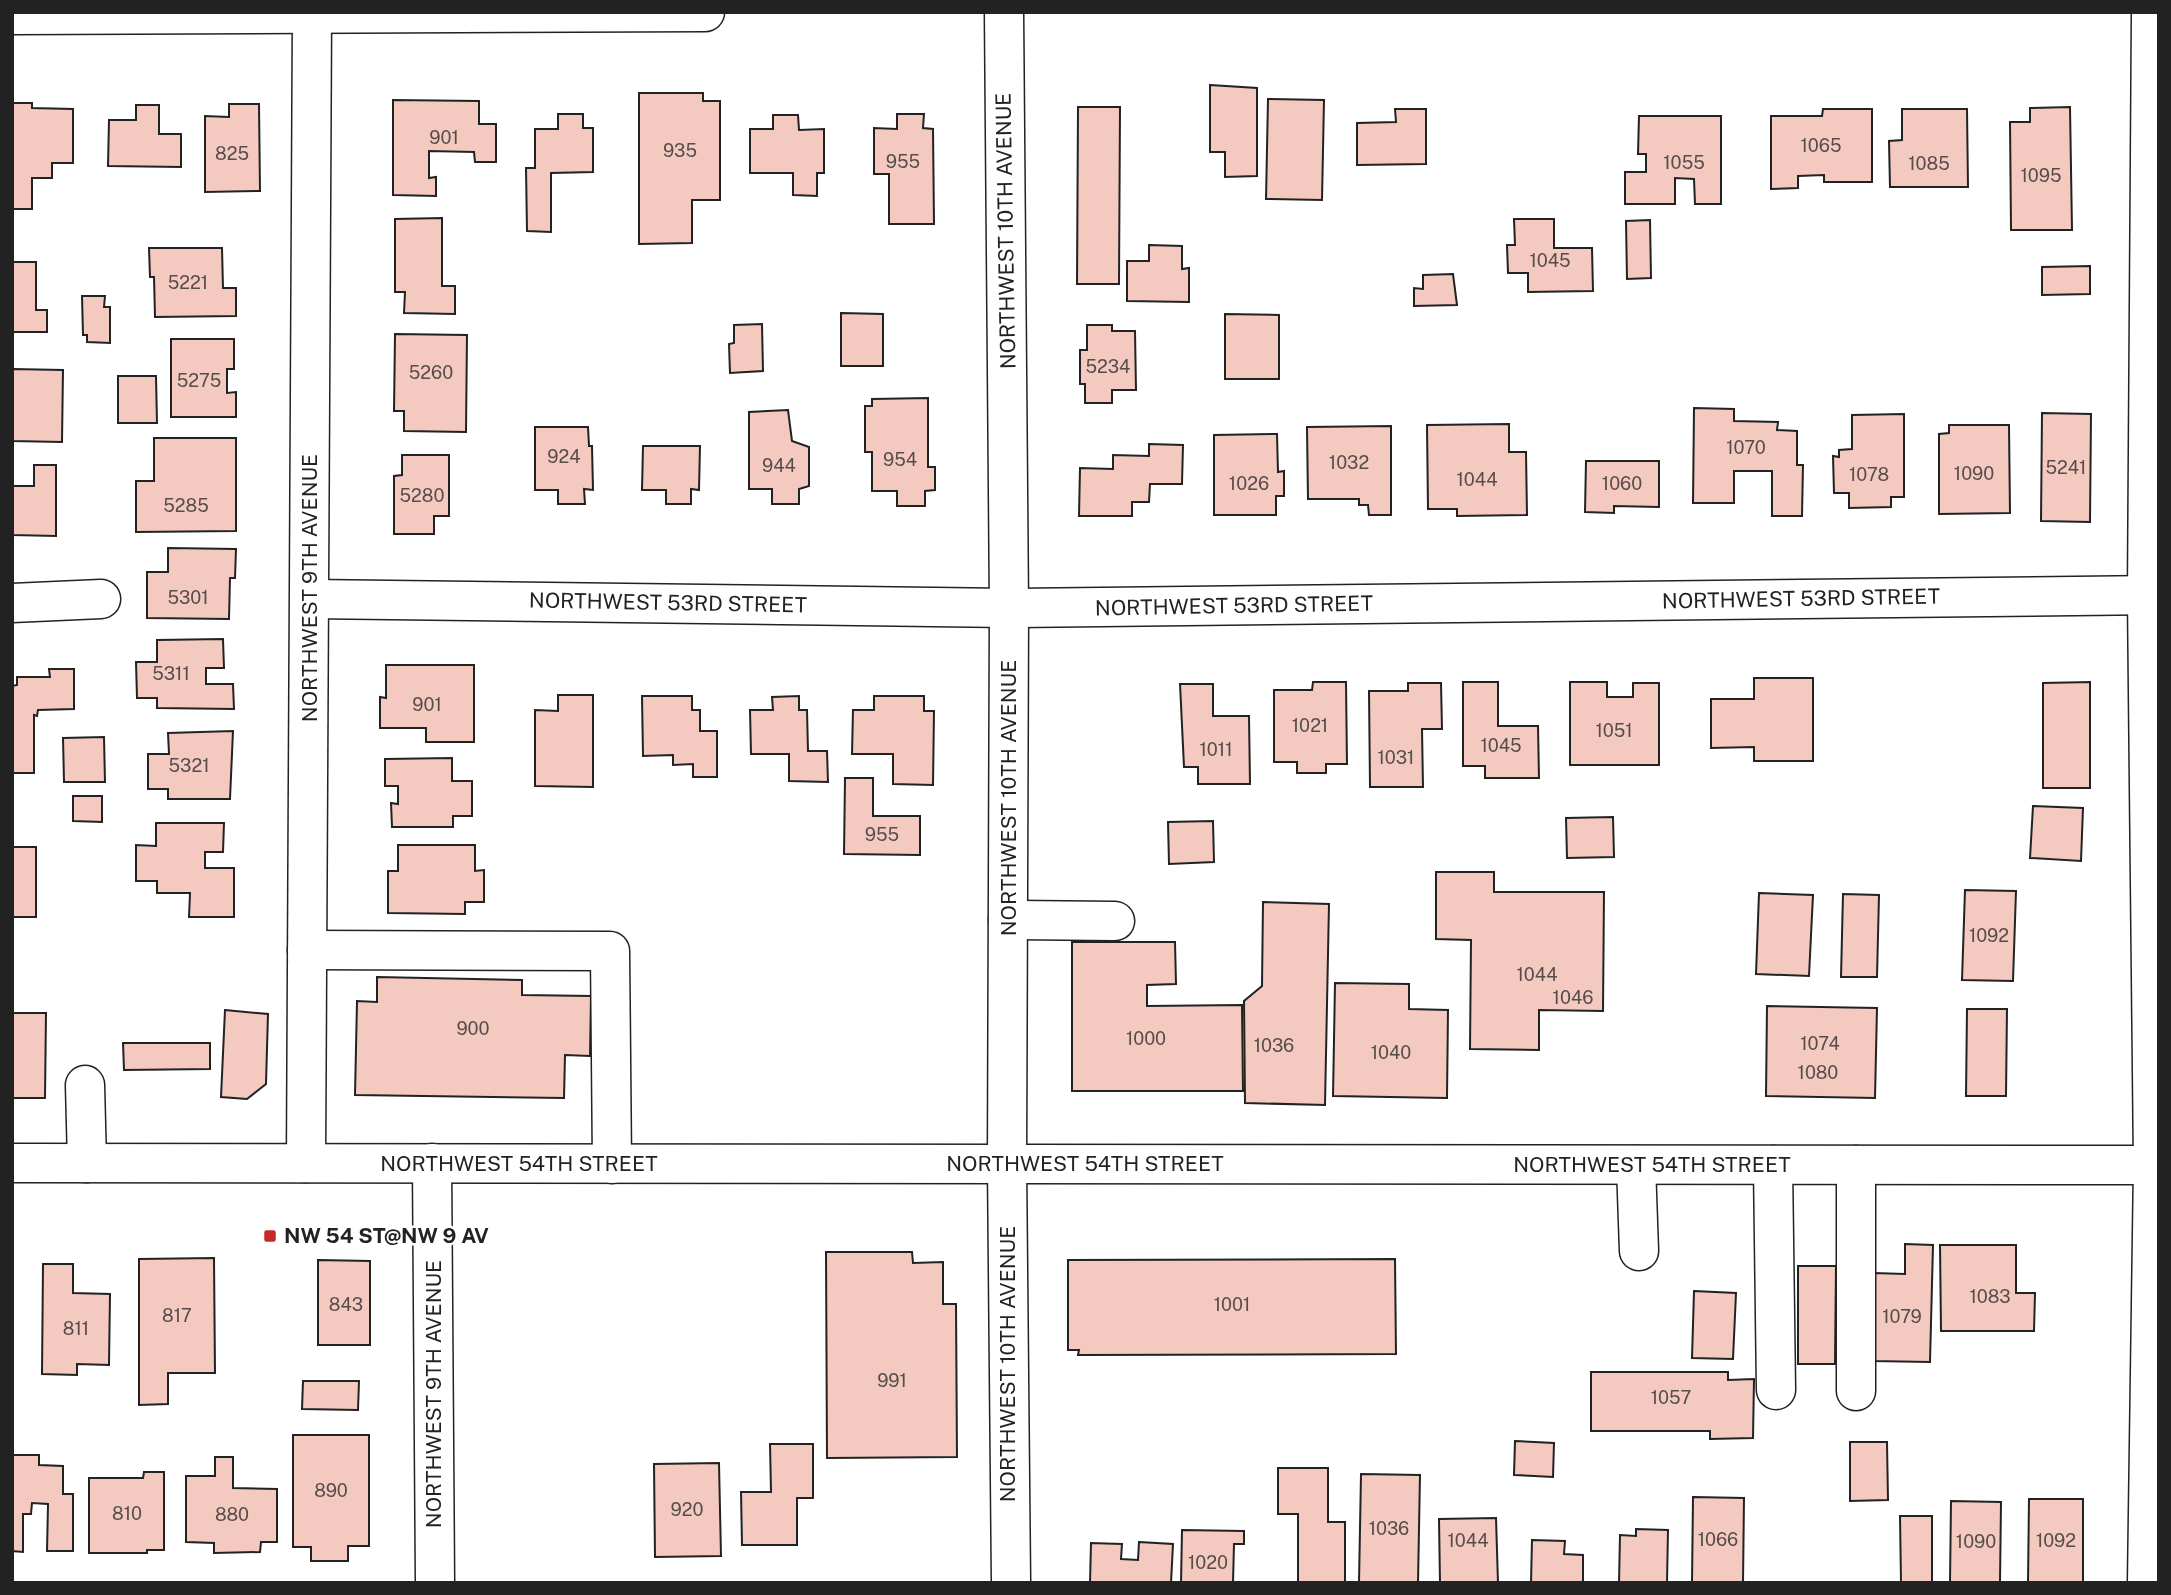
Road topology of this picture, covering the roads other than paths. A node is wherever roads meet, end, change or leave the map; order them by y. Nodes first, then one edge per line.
1 (705, 12) edge
2 (1004, 12) edge
3 (2151, 12) edge
4 (312, 14) edge
5 (12, 15) edge
6 (2154, 75) edge
7 (2153, 595) edge
8 (101, 599) dead end
9 (310, 599) junction
10 (12, 603) edge
11 (1010, 608) junction
12 (1008, 920) junction
13 (1115, 920) dead end
14 (307, 950) junction
15 (2155, 1050) edge
16 (86, 1085) dead end
17 (12, 1163) edge
18 (87, 1163) junction
19 (306, 1163) junction
20 (432, 1163) junction
21 (612, 1164) junction
22 (1007, 1164) junction
23 (1636, 1164) junction
24 (1773, 1165) junction
25 (1856, 1165) junction
26 (2156, 1165) edge
27 (1639, 1251) dead end
28 (1776, 1390) dead end
29 (1856, 1391) dead end
30 (435, 1583) edge
31 (1011, 1583) edge
32 (2147, 1583) edge

1 - 4 street
2 - 11 street, NORTHWEST 10TH AVENUE
3 - 6 street
4 - 5 street
4 - 9 street, NORTHWEST 9TH AVENUE
6 - 7 street
7 - 11 street, NORTHWEST 53RD STREET
7 - 15 street
8 - 10 street
9 - 11 street, NORTHWEST 53RD STREET
9 - 14 street, NORTHWEST 9TH AVENUE
11 - 12 street, NORTHWEST 10TH AVENUE
12 - 13 street
12 - 22 street, NORTHWEST 10TH AVENUE
14 - 19 street, NORTHWEST 9TH AVENUE
14 - 21 street
15 - 26 street
16 - 18 street
17 - 18 street, NORTHWEST 54TH STREET
18 - 19 street, NORTHWEST 54TH STREET
19 - 20 street, NORTHWEST 54TH STREET
20 - 21 street, NORTHWEST 54TH STREET
20 - 30 street, NORTHWEST 9TH AVENUE
21 - 22 street, NORTHWEST 54TH STREET
22 - 23 street, NORTHWEST 54TH STREET
22 - 31 street, NORTHWEST 10TH AVENUE
23 - 24 street, NORTHWEST 54TH STREET
23 - 27 street
24 - 25 street, NORTHWEST 54TH STREET
24 - 28 street
25 - 26 street, NORTHWEST 54TH STREET
25 - 29 street
26 - 32 street

